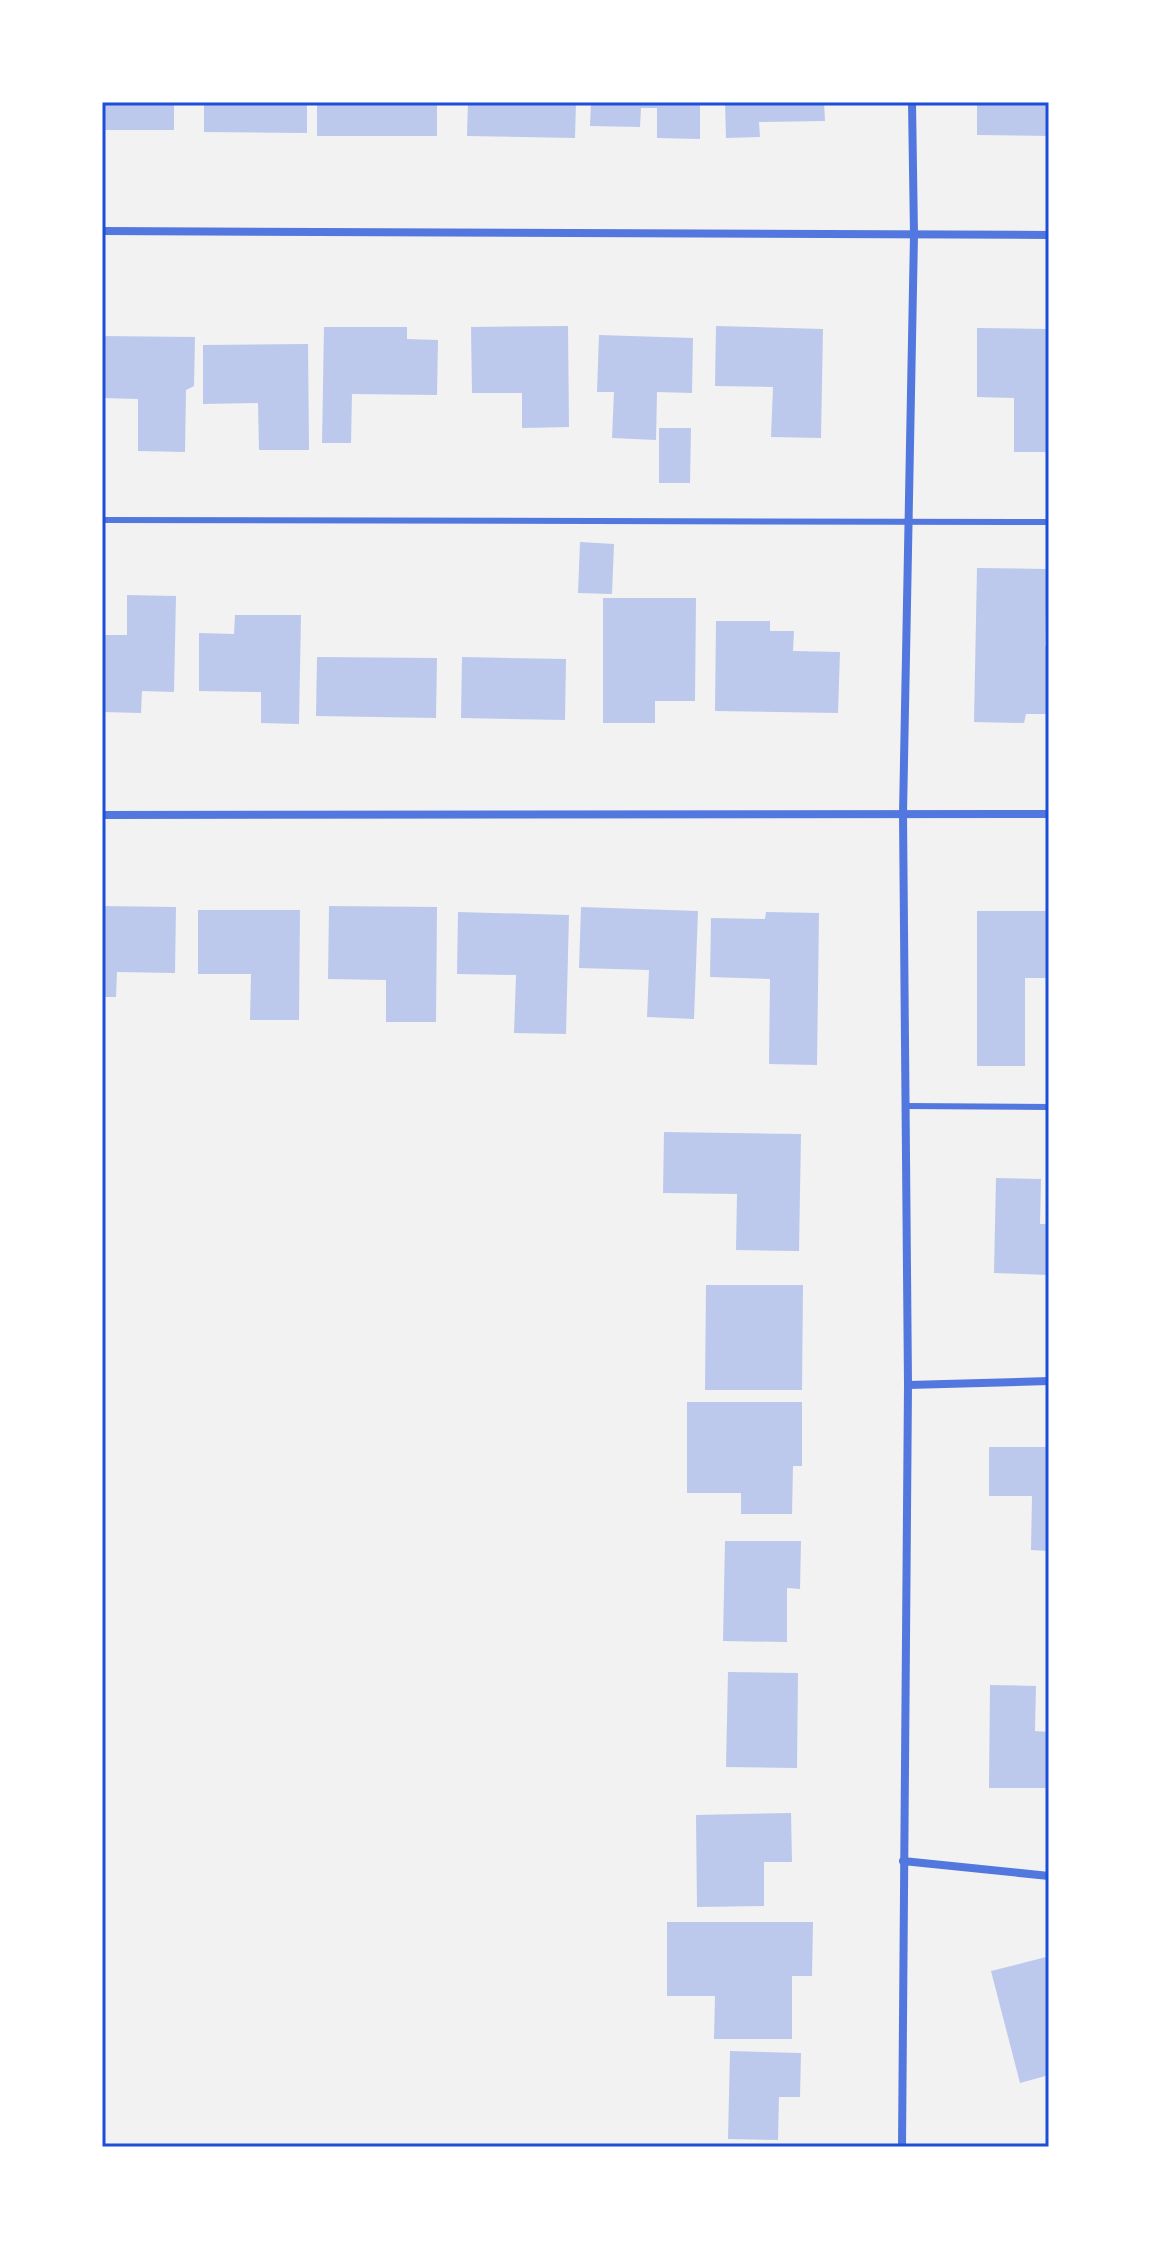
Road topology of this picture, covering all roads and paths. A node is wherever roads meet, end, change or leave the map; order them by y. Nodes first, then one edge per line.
1 (912, 102) edge
2 (102, 231) edge
3 (914, 235) junction
4 (1049, 235) edge
5 (102, 520) edge
6 (909, 522) junction
7 (1049, 522) edge
8 (903, 814) junction
9 (1049, 814) edge
10 (102, 815) edge
11 (905, 1106) junction
12 (1049, 1107) edge
13 (1049, 1381) edge
14 (908, 1385) junction
15 (903, 1861) junction
16 (1049, 1876) edge
17 (902, 2147) edge

1 - 3 street
2 - 3 street
3 - 4 street
3 - 6 street
5 - 6 lane
6 - 7 lane
6 - 8 street
8 - 9 street
8 - 10 street
8 - 11 street
11 - 12 lane
11 - 14 street
13 - 14 street
14 - 15 street
15 - 16 street
15 - 17 street

